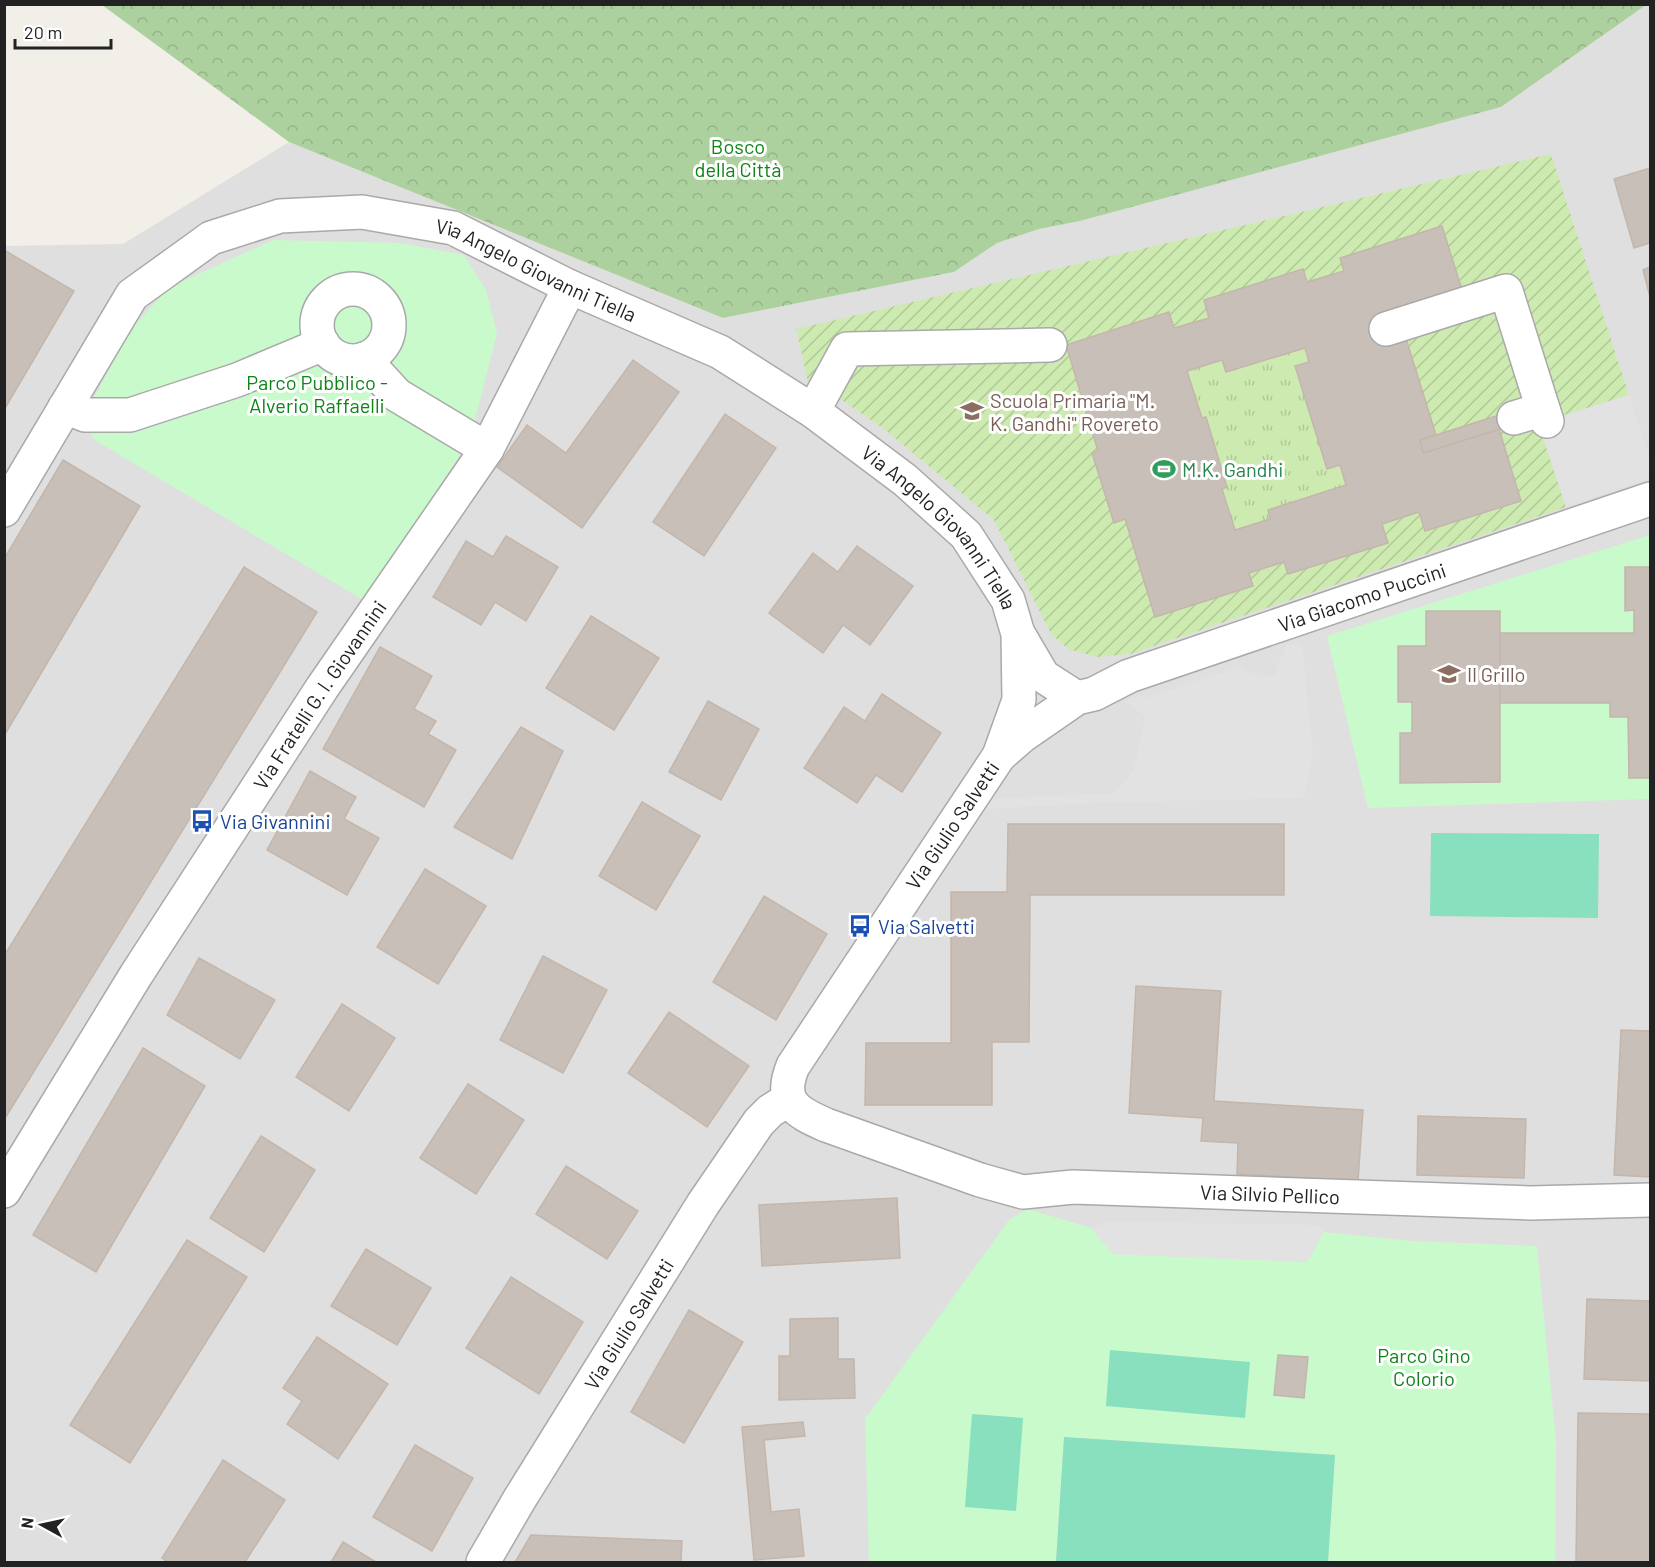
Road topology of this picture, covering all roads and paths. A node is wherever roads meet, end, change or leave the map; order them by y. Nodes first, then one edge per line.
1 (570, 287) junction
2 (1386, 329) dead end
3 (323, 344) junction
4 (1050, 345) dead end
5 (364, 359) junction
6 (65, 407) junction
7 (813, 411) junction
8 (1535, 416) dead end
9 (487, 450) junction
10 (1650, 499) edge
11 (4, 510) edge
12 (1018, 634) junction
13 (1077, 698) junction
14 (1019, 700) joint
15 (999, 756) junction
16 (789, 1099) junction
17 (4, 1191) edge
18 (1650, 1200) edge
19 (483, 1563) edge

1 - 6 street, Via Angelo Giovanni Tiella
1 - 7 street, Via Angelo Giovanni Tiella
1 - 9 street, Via Fratelli G. I. Giovannini
2 - 8 street
3 - 5 street
3 - 5 street
3 - 6 street
4 - 7 street
5 - 9 street
6 - 11 street, Via Angelo Giovanni Tiella
7 - 12 street, Via Angelo Giovanni Tiella
9 - 17 street, Via Fratelli G. I. Giovannini
10 - 13 street, Via Giacomo Puccini
12 - 13 street
12 - 14 street, Via Angelo Giovanni Tiella
13 - 15 street, Via Giacomo Puccini
14 - 15 street, Via Giulio Salvetti
15 - 16 street, Via Giulio Salvetti
16 - 18 street, Via Silvio Pellico
16 - 19 street, Via Giulio Salvetti

